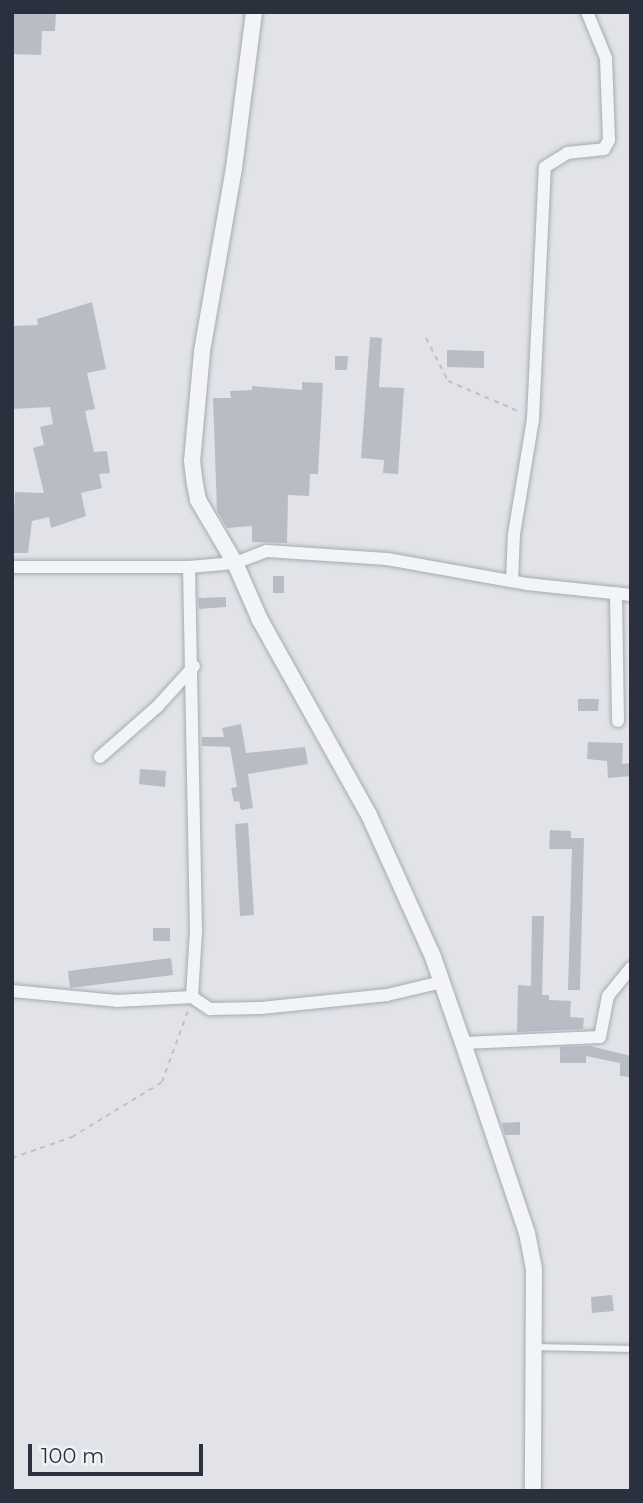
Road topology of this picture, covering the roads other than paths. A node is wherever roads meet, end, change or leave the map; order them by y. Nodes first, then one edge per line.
1 (254, 12) edge
2 (587, 12) edge
3 (235, 563) junction
4 (12, 567) edge
5 (189, 568) junction
6 (512, 581) junction
7 (616, 593) junction
8 (631, 595) edge
9 (194, 666) junction
10 (618, 720) dead end
11 (100, 757) dead end
12 (631, 968) edge
13 (442, 982) junction
14 (12, 991) edge
15 (192, 997) junction
16 (463, 1044) junction
17 (536, 1346) junction
18 (631, 1349) edge
19 (533, 1491) edge

1 - 3 street
2 - 6 street
3 - 5 street
3 - 6 street
3 - 13 street
4 - 5 street
5 - 9 street
6 - 7 street
7 - 8 street
7 - 10 street
9 - 11 street
9 - 15 street
12 - 16 street
13 - 15 street
13 - 16 street
14 - 15 street
16 - 17 street
17 - 18 lane
17 - 19 street

